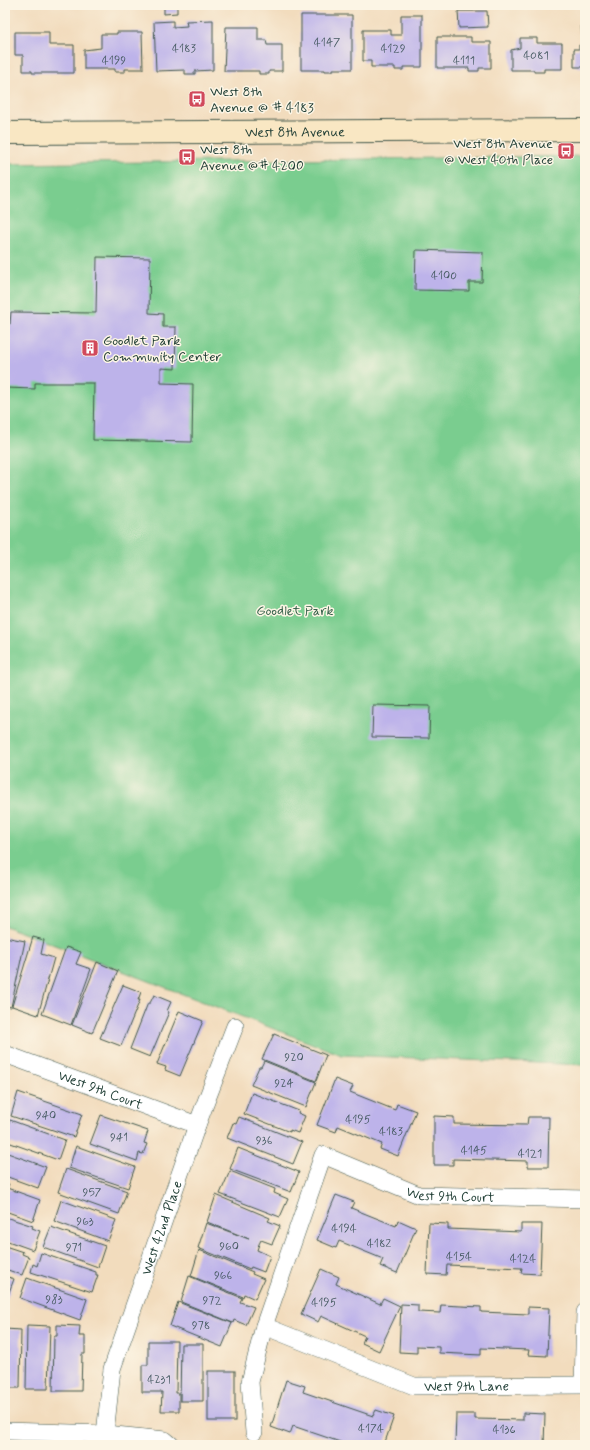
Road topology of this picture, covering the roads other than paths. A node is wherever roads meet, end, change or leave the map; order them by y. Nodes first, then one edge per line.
1 (585, 130) edge
2 (5, 132) edge
3 (235, 1026) dead end
4 (5, 1054) edge
5 (197, 1125) junction
6 (585, 1198) edge
7 (585, 1312) edge
8 (264, 1326) junction
9 (584, 1385) edge
10 (5, 1432) edge
11 (254, 1432) dead end
12 (105, 1434) junction
13 (171, 1445) edge

1 - 2 street, West 8th Avenue
3 - 5 street, West 42nd Place
4 - 5 street, West 9th Court
5 - 12 street, West 42nd Place
6 - 8 street, West 9th Court
7 - 9 street
8 - 9 street, West 9th Lane
8 - 11 street
10 - 12 street
12 - 13 street

